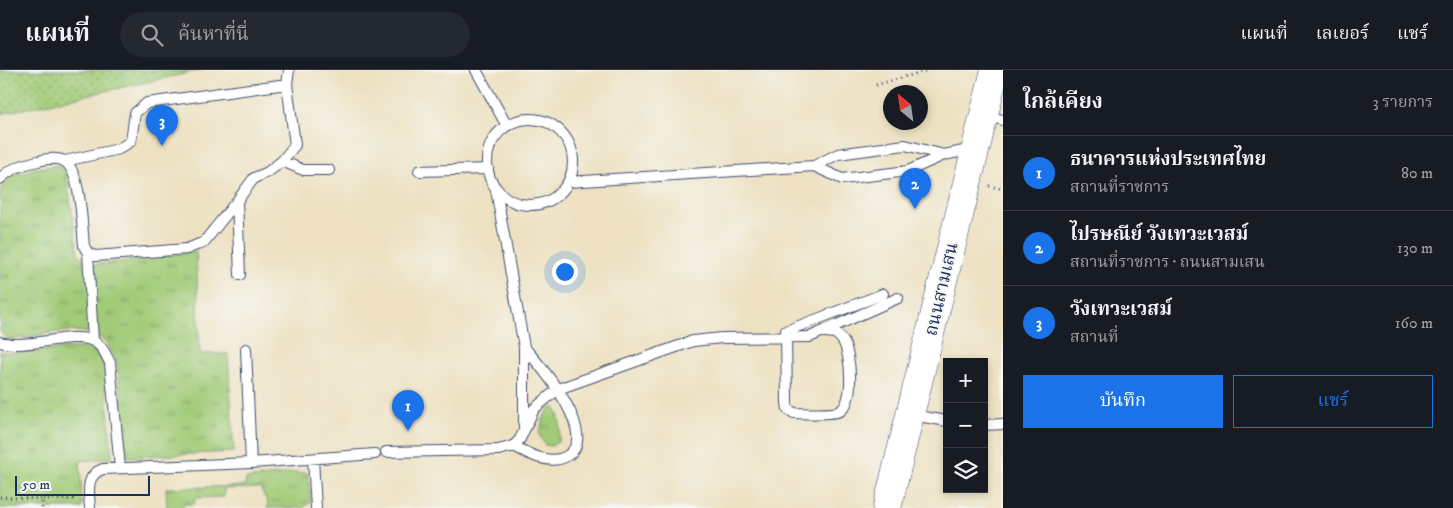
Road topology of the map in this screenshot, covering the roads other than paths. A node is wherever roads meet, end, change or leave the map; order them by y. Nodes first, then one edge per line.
1 (289, 70) edge
2 (476, 70) edge
3 (995, 70) edge
4 (287, 84) junction
5 (993, 118) edge
6 (506, 126) junction
7 (975, 149) junction
8 (944, 155) junction
9 (282, 161) junction
10 (65, 162) junction
11 (814, 166) junction
12 (488, 169) junction
13 (329, 170) dead end
14 (419, 171) dead end
15 (0, 179) edge
16 (568, 182) junction
17 (496, 190) junction
18 (236, 201) junction
19 (88, 253) junction
20 (240, 275) dead end
21 (883, 294) dead end
22 (898, 298) dead end
23 (821, 332) junction
24 (786, 334) junction
25 (93, 341) junction
26 (0, 342) edge
27 (524, 346) junction
28 (246, 349) dead end
29 (558, 389) junction
30 (911, 415) junction
31 (943, 420) edge
32 (1003, 424) edge
33 (988, 425) edge
34 (524, 430) junction
35 (514, 446) junction
36 (386, 452) dead end
37 (375, 454) dead end
38 (314, 459) junction
39 (251, 463) junction
40 (120, 468) junction
41 (90, 503) edge
42 (316, 508) edge
43 (887, 508) edge

1 - 4 lane
2 - 6 lane
3 - 5 main road, ถนนสามเสน
4 - 9 lane
4 - 10 lane
5 - 7 main road, ถนนสามเสน
6 - 12 lane
6 - 16 lane
7 - 8 lane
7 - 30 main road, ถนนสามเสน
8 - 11 lane
8 - 11 lane
9 - 13 lane
9 - 18 lane
10 - 15 lane
10 - 19 lane
11 - 16 lane
12 - 14 lane
12 - 17 lane
16 - 17 lane
17 - 27 lane
18 - 19 lane
18 - 20 lane
19 - 25 lane
21 - 24 lane
22 - 23 lane
23 - 24 lane
23 - 24 lane
24 - 29 lane
25 - 26 lane
25 - 40 lane
27 - 29 lane
27 - 34 lane
28 - 39 lane
29 - 34 lane
29 - 35 lane
30 - 31 lane
30 - 43 main road, ถนนสามเสน
32 - 33 lane
34 - 35 lane
35 - 36 lane
37 - 38 lane
38 - 39 lane
38 - 42 lane
39 - 40 lane
40 - 41 lane

